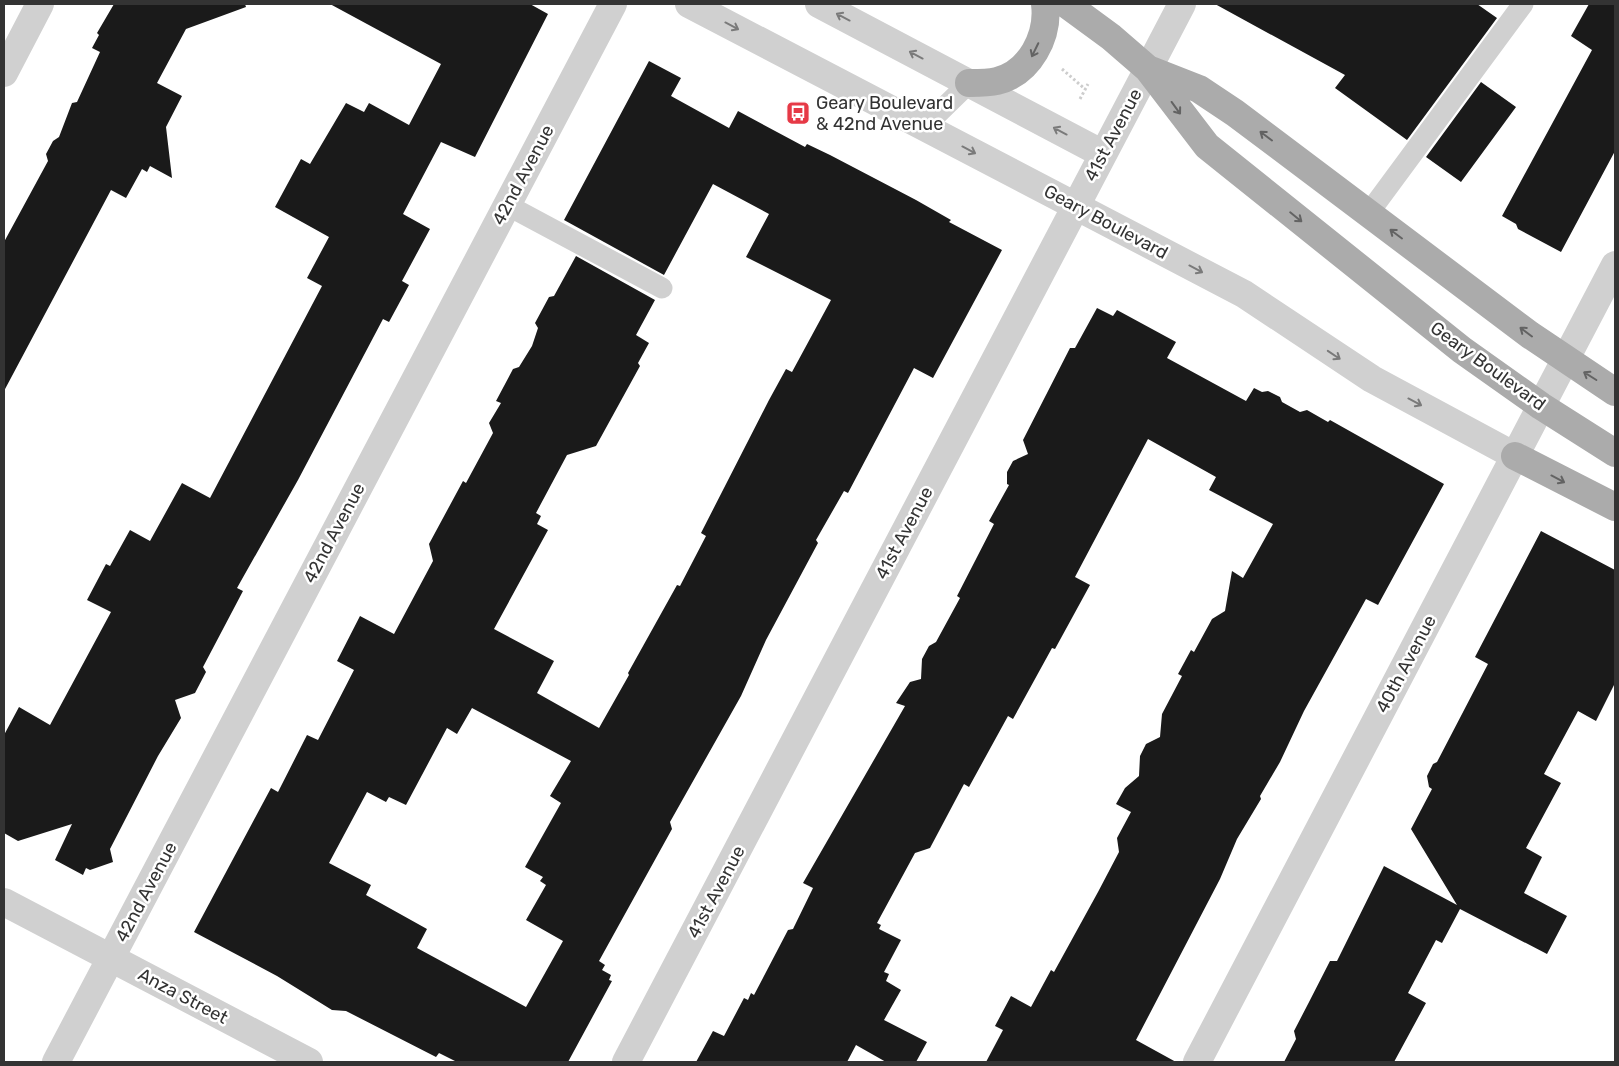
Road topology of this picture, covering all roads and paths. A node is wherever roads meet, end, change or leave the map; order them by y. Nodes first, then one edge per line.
1 (40, 4) edge
2 (612, 4) edge
3 (689, 4) edge
4 (819, 4) edge
5 (1046, 4) edge
6 (1066, 4) edge
7 (1182, 4) edge
8 (1523, 4) edge
9 (1056, 64) dead end
10 (1148, 69) junction
11 (4, 73) edge
12 (969, 83) junction
13 (1088, 84) dead end
14 (1085, 89) junction
15 (1080, 99) dead end
16 (924, 127) junction
17 (1103, 154) junction
18 (507, 205) junction
19 (1076, 206) junction
20 (1368, 214) junction
21 (1615, 265) edge
22 (662, 288) dead end
23 (1565, 360) junction
24 (1615, 392) edge
25 (1541, 406) junction
26 (1615, 453) edge
27 (1515, 456) junction
28 (1615, 507) edge
29 (4, 902) edge
30 (111, 958) junction
31 (56, 1062) edge
32 (309, 1062) edge
33 (626, 1062) edge
34 (1197, 1062) edge

1 - 11 street
2 - 18 street, 42nd Avenue
3 -> 16 street, Geary Boulevard
12 -> 4 street
5 -> 12 main road
6 - 10 main road, Geary Boulevard
7 - 10 street, 41st Avenue
8 - 20 lane
9 - 14 path
10 - 17 street, 41st Avenue
20 -> 10 main road, Geary Boulevard
10 -> 25 main road, Geary Boulevard
12 - 16 lane
17 -> 12 street
13 - 14 path
14 - 15 path
16 -> 19 street, Geary Boulevard
17 - 19 street, 41st Avenue
18 - 22 lane
18 - 30 street, 42nd Avenue
19 -> 27 street, Geary Boulevard
19 - 33 street, 41st Avenue
23 -> 20 main road, Geary Boulevard
21 - 23 street, 40th Avenue
24 -> 23 main road, Geary Boulevard
23 - 25 street, 40th Avenue
25 - 26 main road, Geary Boulevard
25 - 27 street, 40th Avenue
27 -> 28 main road
27 - 34 street, 40th Avenue
29 - 30 street, Anza Street
30 - 31 street, 42nd Avenue
30 - 32 street, Anza Street

